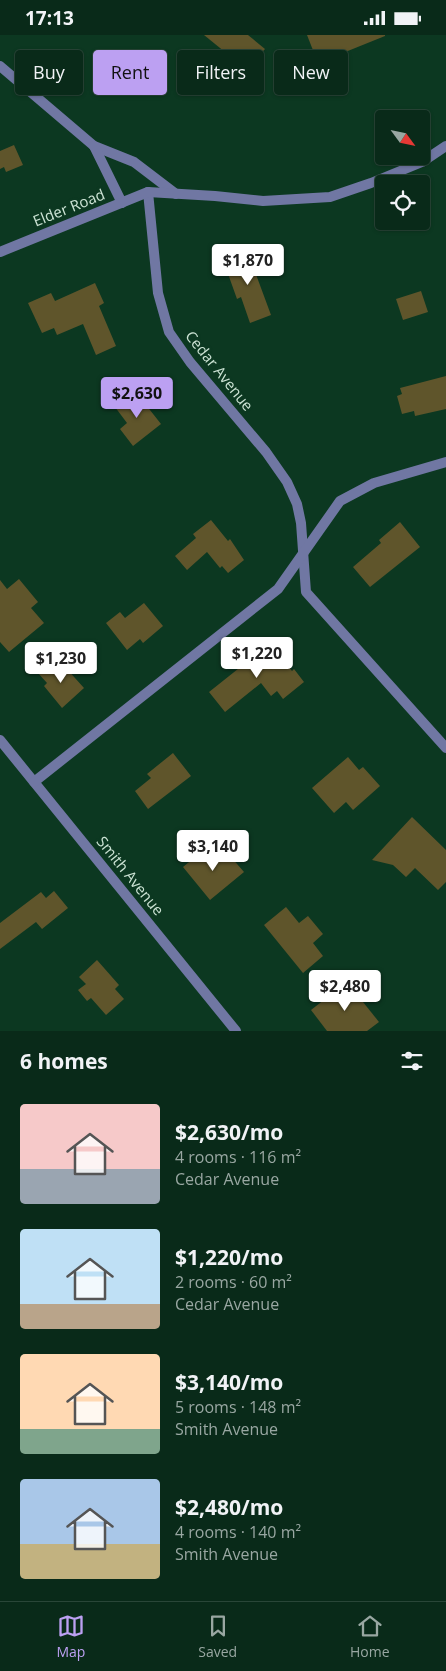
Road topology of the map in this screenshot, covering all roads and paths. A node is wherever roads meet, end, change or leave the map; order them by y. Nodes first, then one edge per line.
1 (0, 66) edge
2 (94, 146) junction
3 (446, 146) edge
4 (148, 192) junction
5 (176, 194) junction
6 (122, 203) junction
7 (0, 252) edge
8 (446, 462) edge
9 (303, 553) junction
10 (0, 740) edge
11 (446, 748) edge
12 (34, 782) junction
13 (236, 1031) edge

1 - 2 street
2 - 5 street
2 - 6 street
3 - 5 street
4 - 5 street
4 - 6 street, Elder Road
4 - 9 street, Cedar Avenue
6 - 7 street, Elder Road
8 - 9 street
9 - 11 street, Cedar Avenue
9 - 12 street
10 - 12 street, Smith Avenue
12 - 13 street, Smith Avenue

